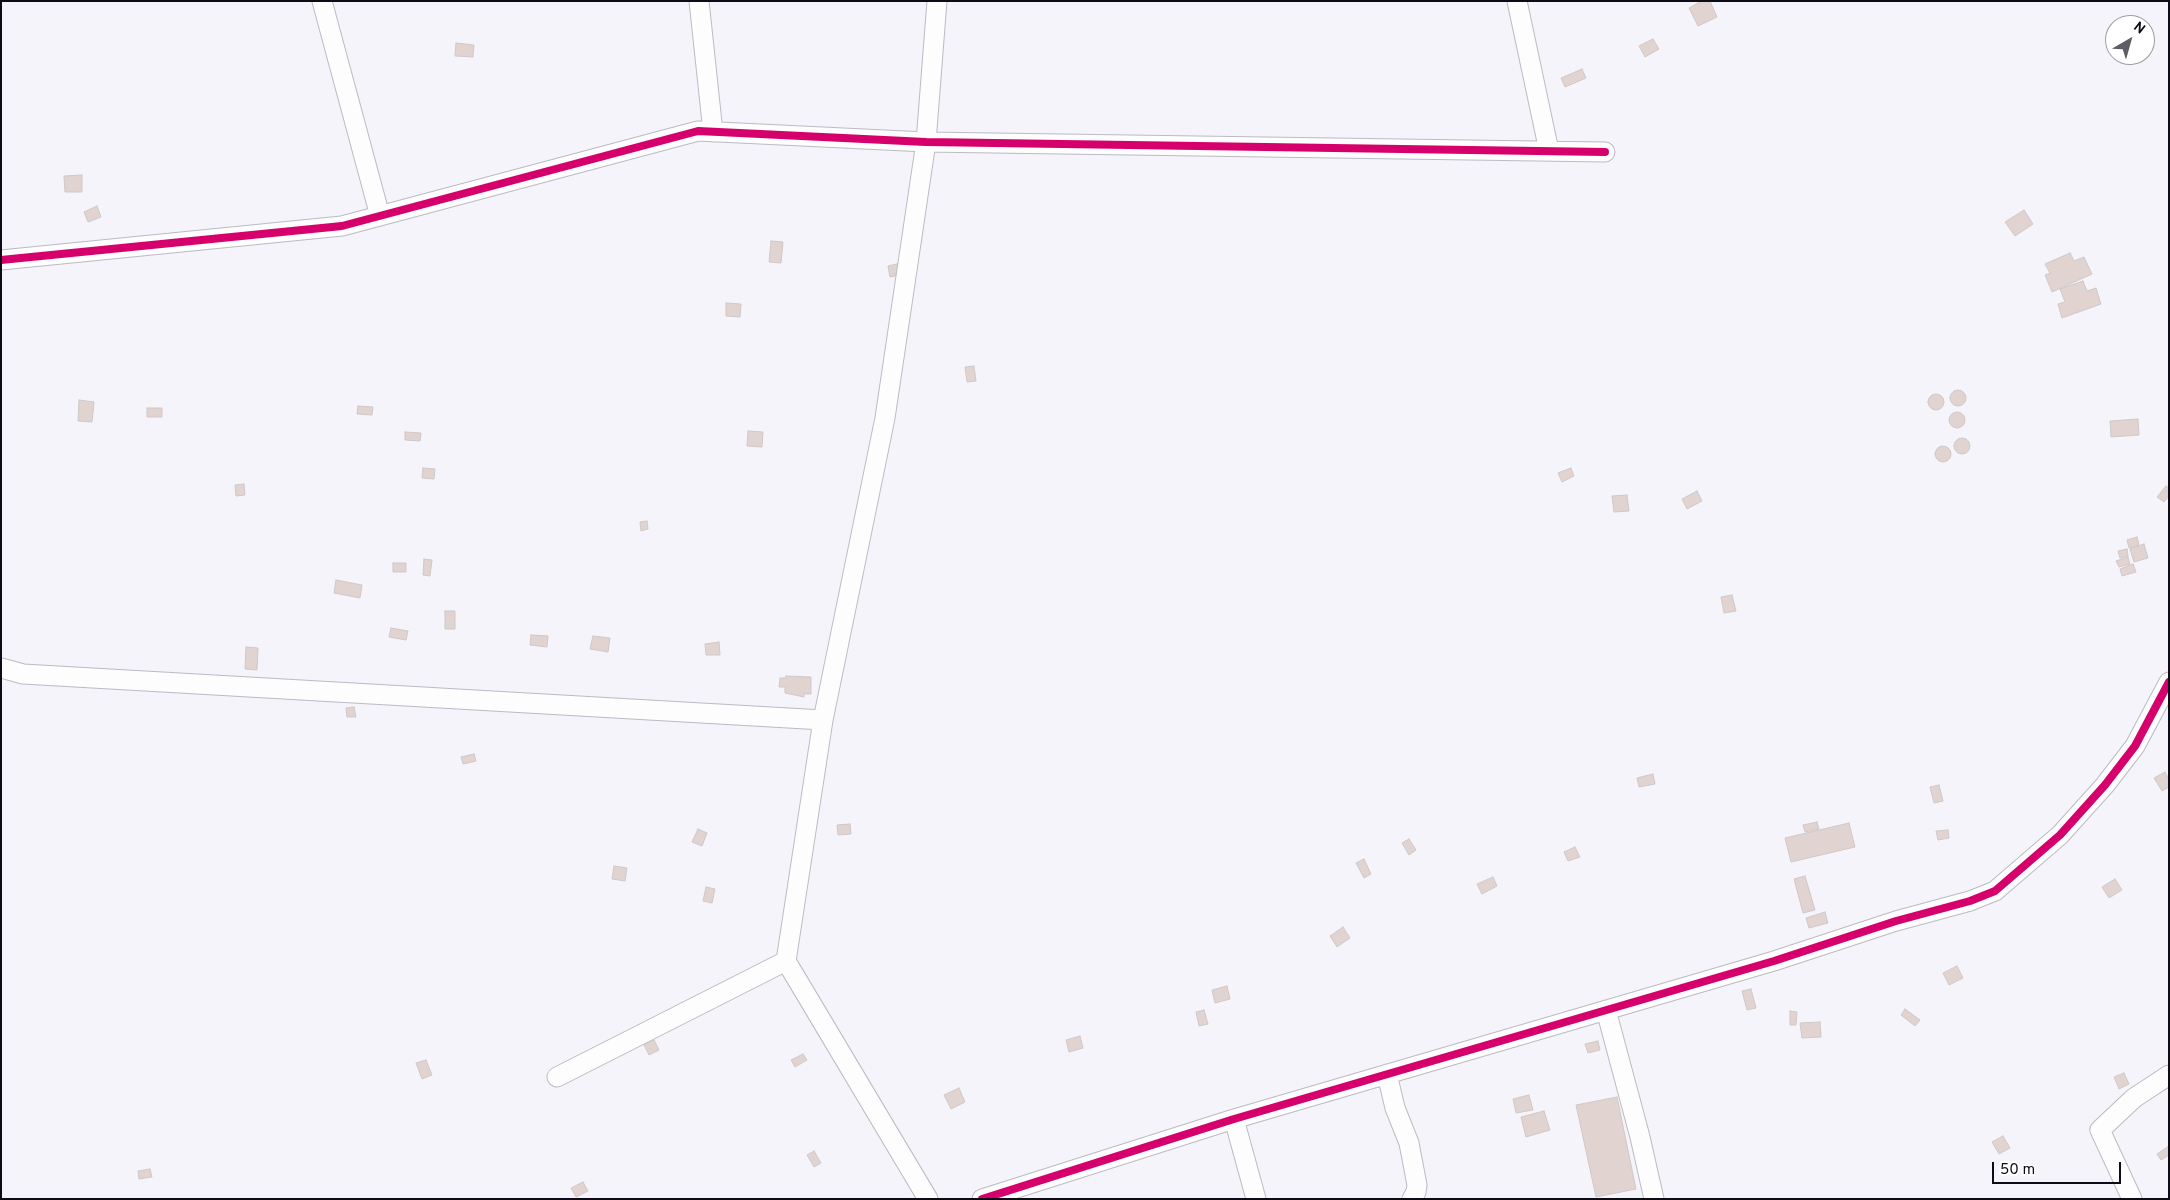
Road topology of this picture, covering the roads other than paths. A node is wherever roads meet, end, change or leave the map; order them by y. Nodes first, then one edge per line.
1 (322, 1) edge
2 (700, 1) edge
3 (937, 1) edge
4 (1517, 1) edge
5 (713, 132) junction
6 (926, 142) junction
7 (1549, 151) junction
8 (1605, 152) dead end
9 (380, 216) junction
10 (1, 260) edge
11 (1, 668) edge
12 (2169, 682) edge
13 (823, 720) junction
14 (786, 961) junction
15 (1606, 1010) junction
16 (1387, 1074) junction
17 (2169, 1075) edge
18 (557, 1077) dead end
19 (1234, 1119) junction
20 (928, 1199) edge
21 (982, 1199) edge
22 (1256, 1199) edge
23 (1412, 1199) edge
24 (1654, 1199) edge
25 (2132, 1199) edge

1 - 9 street
2 - 5 street
3 - 6 street
4 - 7 street
5 - 6 street
5 - 9 street
6 - 7 street
6 - 13 street
7 - 8 street
9 - 10 street
11 - 13 street
12 - 15 street
13 - 14 street
14 - 18 street
14 - 20 street
15 - 16 street
15 - 24 street
16 - 19 street
16 - 23 street
17 - 25 street
19 - 21 street
19 - 22 street

